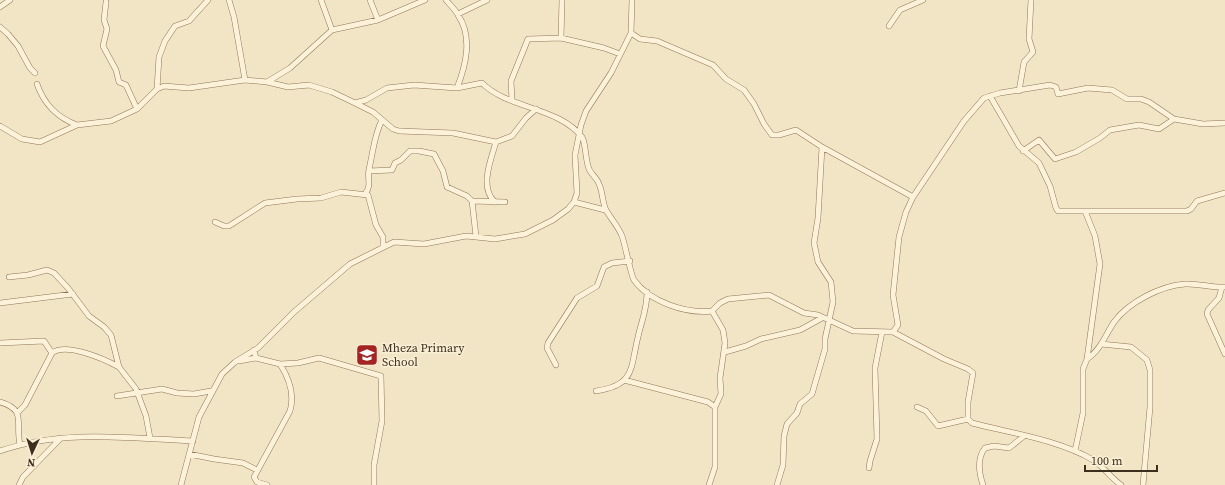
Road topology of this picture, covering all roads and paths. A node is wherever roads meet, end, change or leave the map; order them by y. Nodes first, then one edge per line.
1 (10, 0) edge
2 (208, 0) edge
3 (229, 0) edge
4 (321, 0) edge
5 (370, 0) edge
6 (425, 0) edge
7 (446, 0) edge
8 (487, 0) edge
9 (562, 0) edge
10 (632, 0) edge
11 (923, 0) edge
12 (1031, 0) edge
13 (106, 2) dead end
14 (0, 7) edge
15 (458, 14) junction
16 (378, 20) junction
17 (889, 26) dead end
18 (0, 28) edge
19 (332, 30) junction
20 (631, 33) junction
21 (561, 38) junction
22 (620, 54) junction
23 (35, 73) dead end
24 (245, 80) junction
25 (268, 82) junction
26 (36, 84) dead end
27 (457, 88) junction
28 (157, 89) junction
29 (1019, 90) junction
30 (990, 96) junction
31 (366, 100) junction
32 (512, 100) junction
33 (355, 103) junction
34 (363, 107) junction
35 (137, 108) junction
36 (536, 109) junction
37 (1174, 119) junction
38 (382, 120) junction
39 (1225, 122) edge
40 (77, 125) junction
41 (0, 126) edge
42 (580, 134) junction
43 (496, 142) junction
44 (822, 147) junction
45 (1023, 151) junction
46 (369, 171) junction
47 (1225, 193) edge
48 (365, 194) junction
49 (913, 197) junction
50 (472, 201) junction
51 (495, 202) junction
52 (505, 202) dead end
53 (574, 202) junction
54 (606, 210) junction
55 (1085, 211) junction
56 (215, 222) dead end
57 (476, 236) junction
58 (383, 246) junction
59 (630, 261) junction
60 (9, 277) dead end
61 (1223, 287) edge
62 (647, 292) junction
63 (73, 294) junction
64 (0, 303) edge
65 (712, 311) junction
66 (822, 318) junction
67 (830, 322) junction
68 (882, 332) junction
69 (893, 332) junction
70 (0, 343) edge
71 (1101, 344) junction
72 (254, 350) junction
73 (725, 352) junction
74 (52, 353) junction
75 (1225, 354) edge
76 (256, 358) junction
77 (1087, 359) junction
78 (235, 362) junction
79 (280, 364) junction
80 (556, 365) dead end
81 (119, 367) junction
82 (624, 380) junction
83 (211, 391) junction
84 (596, 391) dead end
85 (137, 394) junction
86 (117, 396) dead end
87 (0, 402) edge
88 (715, 407) junction
89 (917, 407) dead end
90 (18, 412) junction
91 (968, 419) junction
92 (1024, 436) junction
93 (150, 438) junction
94 (60, 439) junction
95 (192, 441) junction
96 (20, 445) junction
97 (0, 451) edge
98 (1075, 451) junction
99 (189, 454) junction
100 (869, 468) dead end
101 (257, 470) junction
102 (1119, 483) edge
103 (19, 485) edge
104 (182, 485) edge
105 (267, 485) edge
106 (374, 485) edge
107 (709, 485) edge
108 (777, 485) edge
109 (983, 485) edge
110 (1110, 485) edge
111 (1143, 485) edge

1 - 14 street
2 - 28 street
3 - 24 street
4 - 19 street
5 - 16 street
6 - 16 street
7 - 15 street
8 - 15 street
9 - 21 street
10 - 20 street
11 - 17 street
12 - 29 street
13 - 35 street
15 - 27 street
16 - 19 street
18 - 23 street
19 - 25 street
20 - 22 street
20 - 44 street
21 - 22 street
21 - 32 street
22 - 42 street
24 - 25 street
24 - 28 street
25 - 33 street
26 - 40 street
27 - 31 street
27 - 32 street
28 - 35 street
29 - 30 street
29 - 37 street
30 - 45 street
30 - 49 street
31 - 33 street
31 - 34 street
32 - 36 street
33 - 34 street
34 - 38 street
35 - 40 street
36 - 42 street
36 - 43 street
37 - 39 street
37 - 45 street
38 - 43 street
38 - 46 street
40 - 41 street
42 - 53 street
42 - 54 street
43 - 51 street
44 - 49 street
44 - 67 street
45 - 55 street
46 - 48 street
46 - 50 street
47 - 55 street
48 - 56 street
48 - 58 street
49 - 69 street
50 - 51 street
50 - 57 street
51 - 52 street
53 - 54 street
53 - 57 street
54 - 59 street
55 - 77 street
57 - 58 street
58 - 72 street
59 - 62 street
59 - 80 street
60 - 63 street
61 - 71 street
61 - 75 street
62 - 65 street
62 - 82 street
63 - 64 street
63 - 81 street
65 - 66 street
65 - 73 street
66 - 67 street
66 - 73 street
67 - 68 street
67 - 108 street
68 - 69 street
68 - 100 street
69 - 91 street
70 - 74 street
71 - 77 street
71 - 111 street
72 - 76 street
72 - 78 street
73 - 88 street
74 - 81 street
74 - 90 street
76 - 78 street
76 - 79 street
77 - 98 street
78 - 83 street
79 - 101 street
79 - 106 street
81 - 85 street
82 - 84 street
82 - 88 street
83 - 85 street
83 - 95 street
85 - 86 street
85 - 93 street
87 - 90 street
88 - 107 street
89 - 91 street
90 - 96 street
91 - 92 street
92 - 98 street
92 - 109 street
93 - 94 street
93 - 95 street
94 - 96 street
94 - 103 street
95 - 99 street
96 - 97 street
98 - 102 street
99 - 101 street
99 - 104 street
101 - 105 street
102 - 110 street

